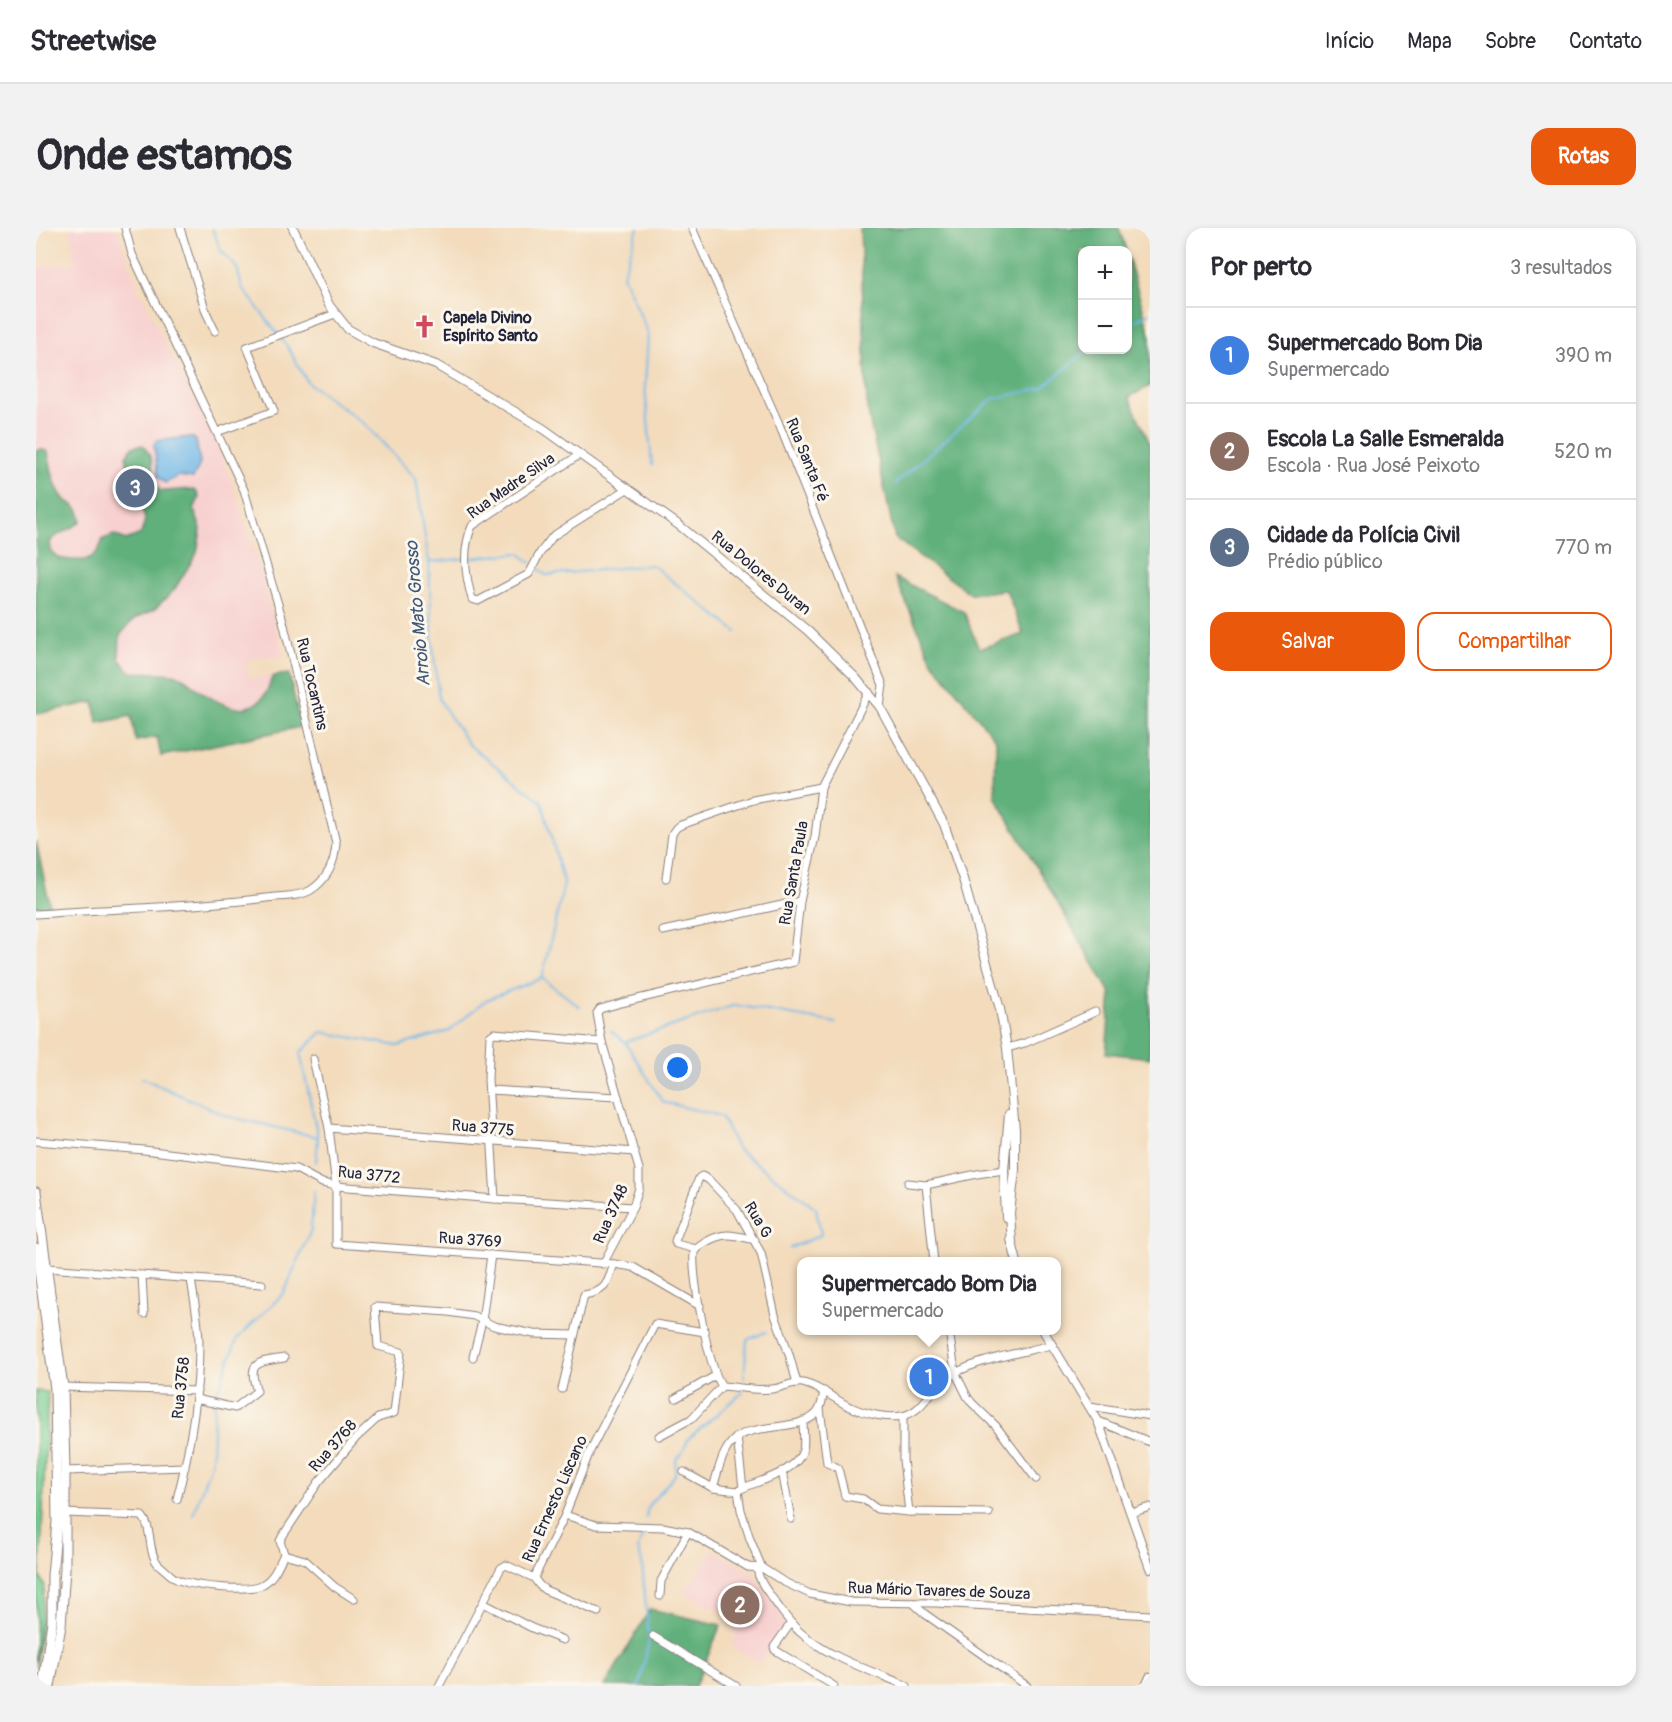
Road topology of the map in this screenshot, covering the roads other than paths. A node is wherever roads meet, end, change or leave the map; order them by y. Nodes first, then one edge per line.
1 (125, 228) edge
2 (180, 228) edge
3 (293, 228) edge
4 (692, 228) edge
5 (335, 314) junction
6 (215, 331) dead end
7 (217, 432) junction
8 (579, 454) junction
9 (627, 489) junction
10 (869, 692) junction
11 (880, 707) junction
12 (821, 787) junction
13 (666, 878) dead end
14 (800, 901) junction
15 (36, 914) edge
16 (663, 931) dead end
17 (1095, 1012) dead end
18 (602, 1042) junction
19 (1007, 1048) junction
20 (314, 1059) dead end
21 (607, 1060) joint
22 (489, 1090) junction
23 (618, 1097) junction
24 (1011, 1099) junction
25 (328, 1128) junction
26 (36, 1141) edge
27 (493, 1142) junction
28 (635, 1152) junction
29 (1015, 1169) junction
30 (1004, 1170) junction
31 (908, 1183) dead end
32 (926, 1185) junction
33 (336, 1186) junction
34 (36, 1192) edge
35 (495, 1199) junction
36 (633, 1207) junction
37 (754, 1240) junction
38 (1012, 1243) junction
39 (36, 1248) edge
40 (696, 1249) junction
41 (491, 1256) junction
42 (933, 1257) edge
43 (1016, 1257) edge
44 (603, 1264) junction
45 (614, 1264) junction
46 (47, 1268) junction
47 (142, 1275) junction
48 (191, 1279) junction
49 (262, 1284) dead end
50 (700, 1306) junction
51 (144, 1314) dead end
52 (482, 1321) junction
53 (705, 1332) junction
54 (574, 1335) junction
55 (950, 1335) edge
56 (1046, 1335) edge
57 (1051, 1345) junction
58 (473, 1357) dead end
59 (284, 1358) dead end
60 (955, 1372) junction
61 (715, 1376) junction
62 (797, 1383) junction
63 (722, 1386) junction
64 (63, 1387) junction
65 (562, 1389) dead end
66 (197, 1391) junction
67 (824, 1391) junction
68 (676, 1398) dead end
69 (196, 1399) junction
70 (1090, 1406) junction
71 (820, 1409) junction
72 (903, 1416) junction
73 (1150, 1416) edge
74 (803, 1421) junction
75 (1098, 1421) junction
76 (659, 1436) dead end
77 (737, 1437) junction
78 (1150, 1442) edge
79 (185, 1467) junction
80 (66, 1472) junction
81 (684, 1472) dead end
82 (782, 1472) junction
83 (1036, 1479) dead end
84 (712, 1488) junction
85 (741, 1489) junction
86 (177, 1499) dead end
87 (1150, 1507) edge
88 (64, 1512) junction
89 (909, 1512) junction
90 (989, 1513) dead end
91 (1131, 1513) junction
92 (565, 1515) junction
93 (791, 1519) dead end
94 (688, 1532) junction
95 (285, 1554) junction
96 (53, 1567) junction
97 (1150, 1568) edge
98 (65, 1569) junction
99 (760, 1569) junction
100 (534, 1578) junction
101 (52, 1584) junction
102 (64, 1585) junction
103 (660, 1596) dead end
104 (354, 1599) dead end
105 (483, 1603) junction
106 (913, 1603) junction
107 (598, 1612) dead end
108 (1150, 1615) edge
109 (791, 1623) junction
110 (653, 1636) dead end
111 (563, 1640) dead end
112 (1150, 1677) edge
113 (43, 1686) edge
114 (50, 1686) edge
115 (439, 1686) edge
116 (736, 1686) edge
117 (834, 1686) edge
118 (907, 1686) edge
119 (1027, 1686) edge
120 (1146, 1686) edge

1 - 7 street, Rua Tocantins
2 - 6 street
3 - 5 street, Rua Dolores Duran
4 - 11 street, Rua Santa Fé
5 - 7 street
5 - 8 street, Rua Dolores Duran
7 - 15 street, Rua Tocantins
8 - 9 street, Rua Dolores Duran
8 - 9 street, Rua Madre Silva
9 - 10 street, Rua Dolores Duran
10 - 11 street, Rua Dolores Duran
10 - 12 street, Rua Santa Paula
11 - 19 street, Rua Dolores Duran
12 - 13 street
12 - 14 street, Rua Santa Paula
14 - 16 street
14 - 18 street, Rua Santa Paula
17 - 19 street
18 - 21 street, Rua Santa Paula
18 - 22 street
19 - 24 street, Rua Dolores Duran
20 - 25 street
21 - 23 street, Rua 3748
22 - 23 street
22 - 27 street
23 - 28 street, Rua 3748
24 - 29 street, Rua Dolores Duran
24 - 30 street, Rua Dolores Duran
25 - 27 street, Rua 3775
25 - 33 street
26 - 33 street, Rua 3772
27 - 28 street, Rua 3775
27 - 35 street
28 - 36 street, Rua 3748
29 - 30 street
29 - 38 street, Rua Dolores Duran
30 - 32 street
30 - 38 street, Rua Dolores Duran
31 - 32 street
32 - 42 street
33 - 35 street, Rua 3772
33 - 41 street, Rua 3769
34 - 46 main road
35 - 36 street, Rua 3772
36 - 44 street, Rua 3748
37 - 40 street
37 - 40 street, Rua G
37 - 62 street, Rua G
38 - 43 street, Rua Dolores Duran
39 - 96 main road
40 - 50 street
41 - 44 street, Rua 3769
41 - 52 street
44 - 45 street, Rua 3748
45 - 50 street
45 - 54 street, Rua 3748
46 - 47 street
46 - 64 main road
47 - 48 street
47 - 51 street
48 - 49 street
48 - 66 street, Rua 3758
50 - 53 street
52 - 54 street
52 - 58 street
52 - 95 street, Rua 3768
53 - 61 street
53 - 92 street, Rua Ernesto Liscano
54 - 65 street, Rua 3748
55 - 60 street
56 - 57 street
57 - 60 street
57 - 70 street
59 - 69 street
60 - 72 street
60 - 83 street
61 - 63 street
61 - 68 street
62 - 63 street
62 - 67 street
63 - 76 street
64 - 66 street
64 - 80 main road
66 - 69 street, Rua 3758
67 - 71 street
67 - 72 street
69 - 79 street, Rua 3758
70 - 73 street
70 - 75 street
71 - 74 street
71 - 89 street
72 - 89 street
74 - 77 street
74 - 82 street
75 - 78 street
75 - 91 street
77 - 84 street
77 - 85 street
79 - 80 street
79 - 86 street, Rua 3758
80 - 88 main road
81 - 84 street
82 - 85 street
82 - 93 street
84 - 85 street
85 - 99 street
87 - 91 street
88 - 95 street
88 - 98 main road
89 - 90 street
91 - 97 street
92 - 94 street, Rua Mário Tavares de Souza
92 - 100 street, Rua Ernesto Liscano
94 - 99 street, Rua Mário Tavares de Souza
94 - 103 street
95 - 104 street
96 - 98 main road
96 - 101 main road
98 - 102 main road
99 - 106 street, Rua Mário Tavares de Souza
99 - 109 street
100 - 105 street, Rua Ernesto Liscano
100 - 107 street
101 - 102 main road
101 - 113 main road
102 - 114 main road
105 - 111 street
105 - 115 street, Rua Ernesto Liscano
106 - 108 street, Rua Mário Tavares de Souza
106 - 119 street
109 - 117 street
109 - 118 street
110 - 116 street
112 - 120 street

